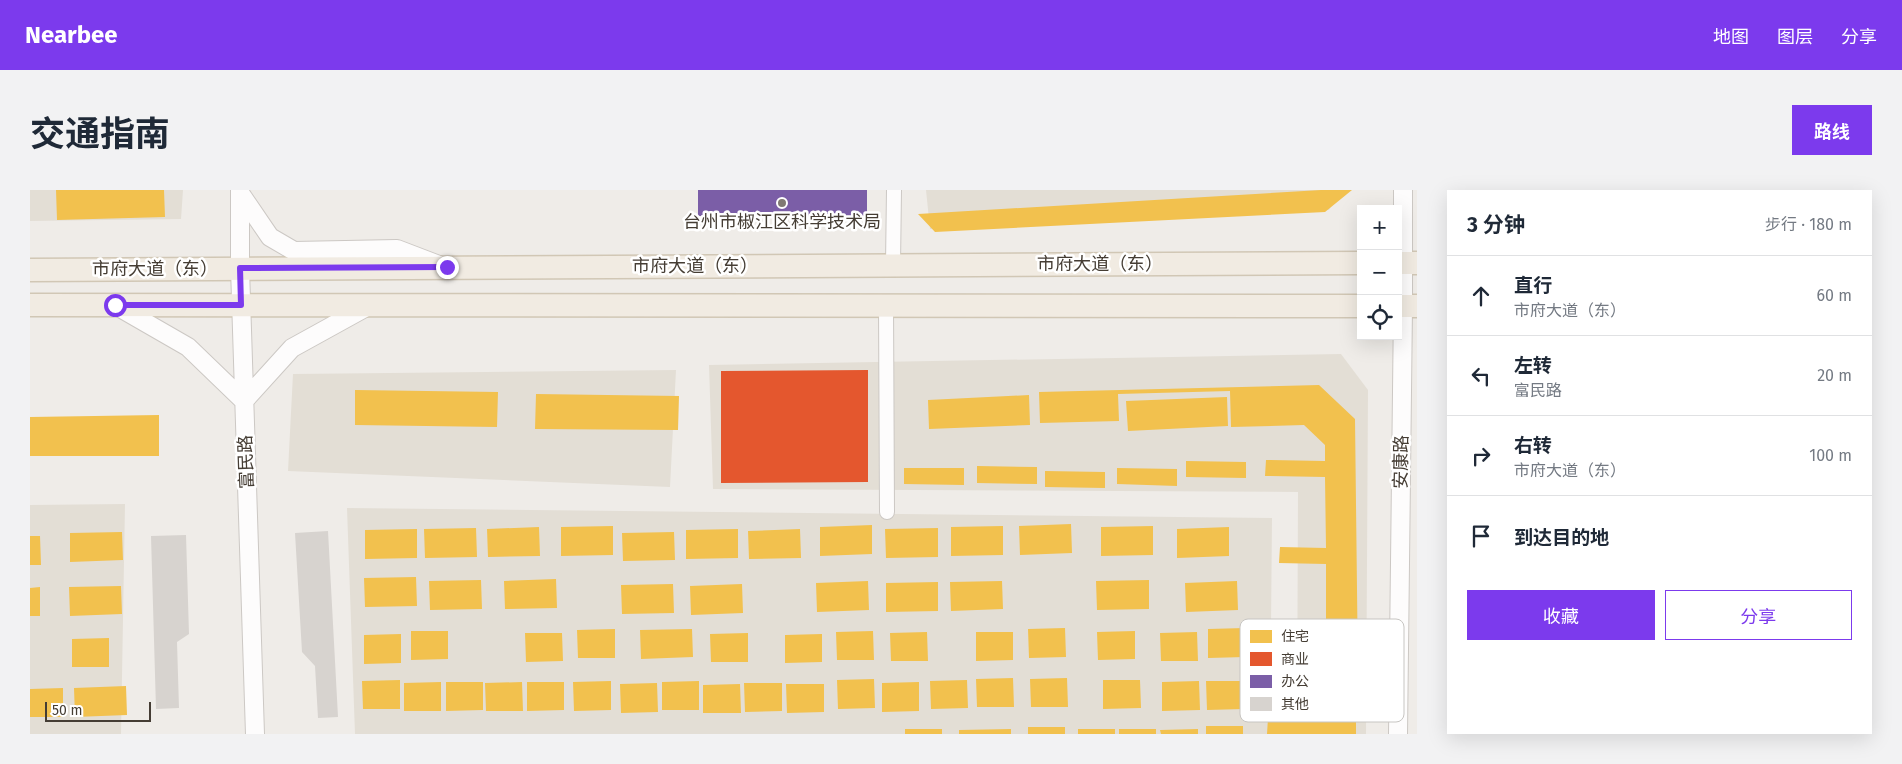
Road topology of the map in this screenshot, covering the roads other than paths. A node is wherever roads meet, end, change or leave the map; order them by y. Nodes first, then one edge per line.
1 (894, 190) edge
2 (1402, 190) edge
3 (240, 191) edge
4 (1357, 263) edge
5 (1406, 263) edge
6 (893, 265) junction
7 (447, 267) junction
8 (240, 268) junction
9 (30, 270) edge
10 (30, 305) edge
11 (115, 305) junction
12 (241, 305) junction
13 (371, 305) junction
14 (886, 305) junction
15 (1357, 306) edge
16 (1406, 306) edge
17 (244, 401) junction
18 (887, 512) dead end
19 (1400, 619) edge
20 (255, 734) edge

1 - 6 street
2 - 5 street, 安康路
3 - 7 street
3 - 8 street, 富民路
4 - 6 main road, 市府大道（东）
5 - 16 street, 安康路
6 - 7 main road, 市府大道（东）
7 - 8 main road, 市府大道（东）
8 - 9 main road, 市府大道（东）
8 - 12 street, 富民路
10 - 11 main road, 市府大道（东）
11 - 12 main road, 市府大道（东）
11 - 17 street
12 - 13 main road, 市府大道（东）
12 - 17 street, 富民路
13 - 14 main road, 市府大道（东）
13 - 17 street
14 - 15 main road, 市府大道（东）
14 - 18 street
16 - 19 street, 安康路
17 - 20 street, 富民路

